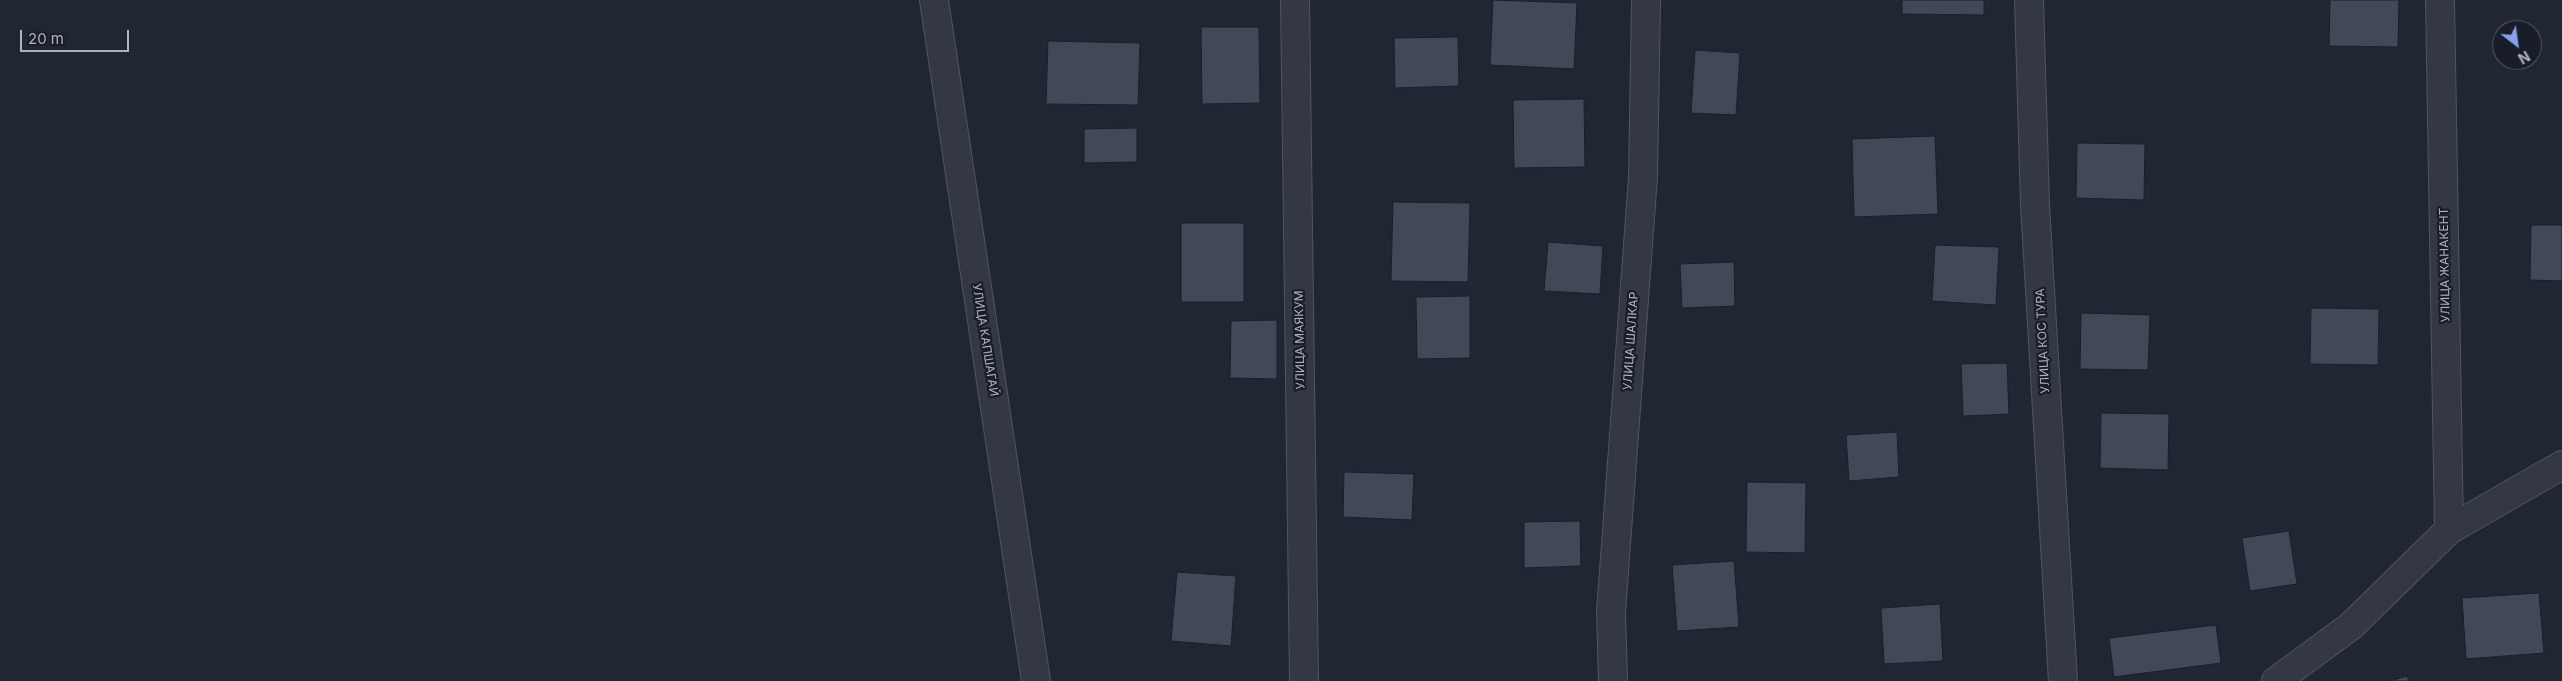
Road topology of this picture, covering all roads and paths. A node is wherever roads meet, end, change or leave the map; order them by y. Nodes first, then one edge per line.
1 (934, 0) edge
2 (1295, 0) edge
3 (1646, 0) edge
4 (2029, 0) edge
5 (2440, 0) edge
6 (2562, 465) edge
7 (2449, 530) junction
8 (1036, 681) edge
9 (1304, 681) edge
10 (1613, 681) edge
11 (2063, 681) edge
12 (2276, 681) edge

1 - 8 street, УЛИЦА КАПШАГАЙ
2 - 9 street, УЛИЦА МАЯКУМ
3 - 10 street, УЛИЦА ШАЛКАР
4 - 11 street, УЛИЦА КОС ТУРА
5 - 7 street, УЛИЦА ЖАНАКЕНТ
6 - 7 street
7 - 12 street

